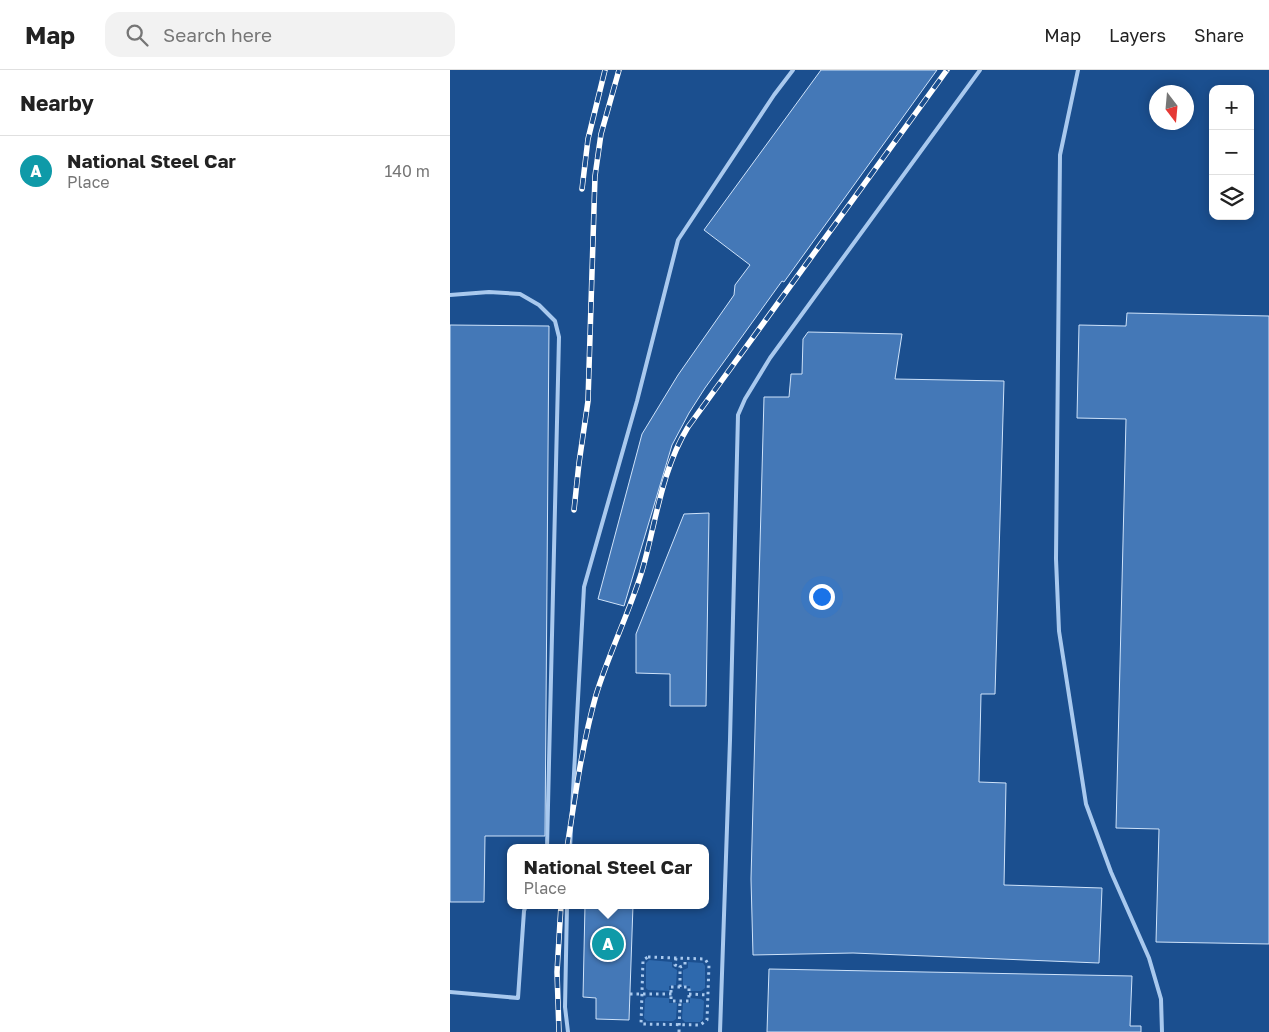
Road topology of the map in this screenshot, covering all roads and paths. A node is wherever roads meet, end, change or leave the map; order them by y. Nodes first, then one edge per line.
1 (793, 70) edge
2 (980, 70) edge
3 (1078, 70) edge
4 (450, 295) edge
5 (547, 844) edge
6 (570, 844) edge
7 (525, 909) edge
8 (567, 909) edge
9 (676, 958) junction
10 (685, 958) junction
11 (680, 967) junction
12 (680, 987) junction
13 (450, 992) edge
14 (642, 993) junction
15 (630, 994) dead end
16 (672, 994) junction
17 (689, 994) junction
18 (708, 995) junction
19 (721, 995) junction
20 (680, 1001) junction
21 (680, 1025) junction
22 (568, 1032) edge
23 (679, 1032) edge
24 (720, 1032) edge
25 (1162, 1032) edge

1 - 6 lane
2 - 19 lane
3 - 25 lane
4 - 5 lane
7 - 13 lane
8 - 22 lane
9 - 10 path
9 - 11 path
9 - 14 path
10 - 11 path
10 - 18 path
11 - 12 path
12 - 16 path
12 - 17 path
14 - 15 path
14 - 16 path
14 - 21 path
16 - 20 path
17 - 18 path
17 - 20 path
18 - 19 path
18 - 21 path
19 - 24 lane
20 - 21 path
21 - 23 path

